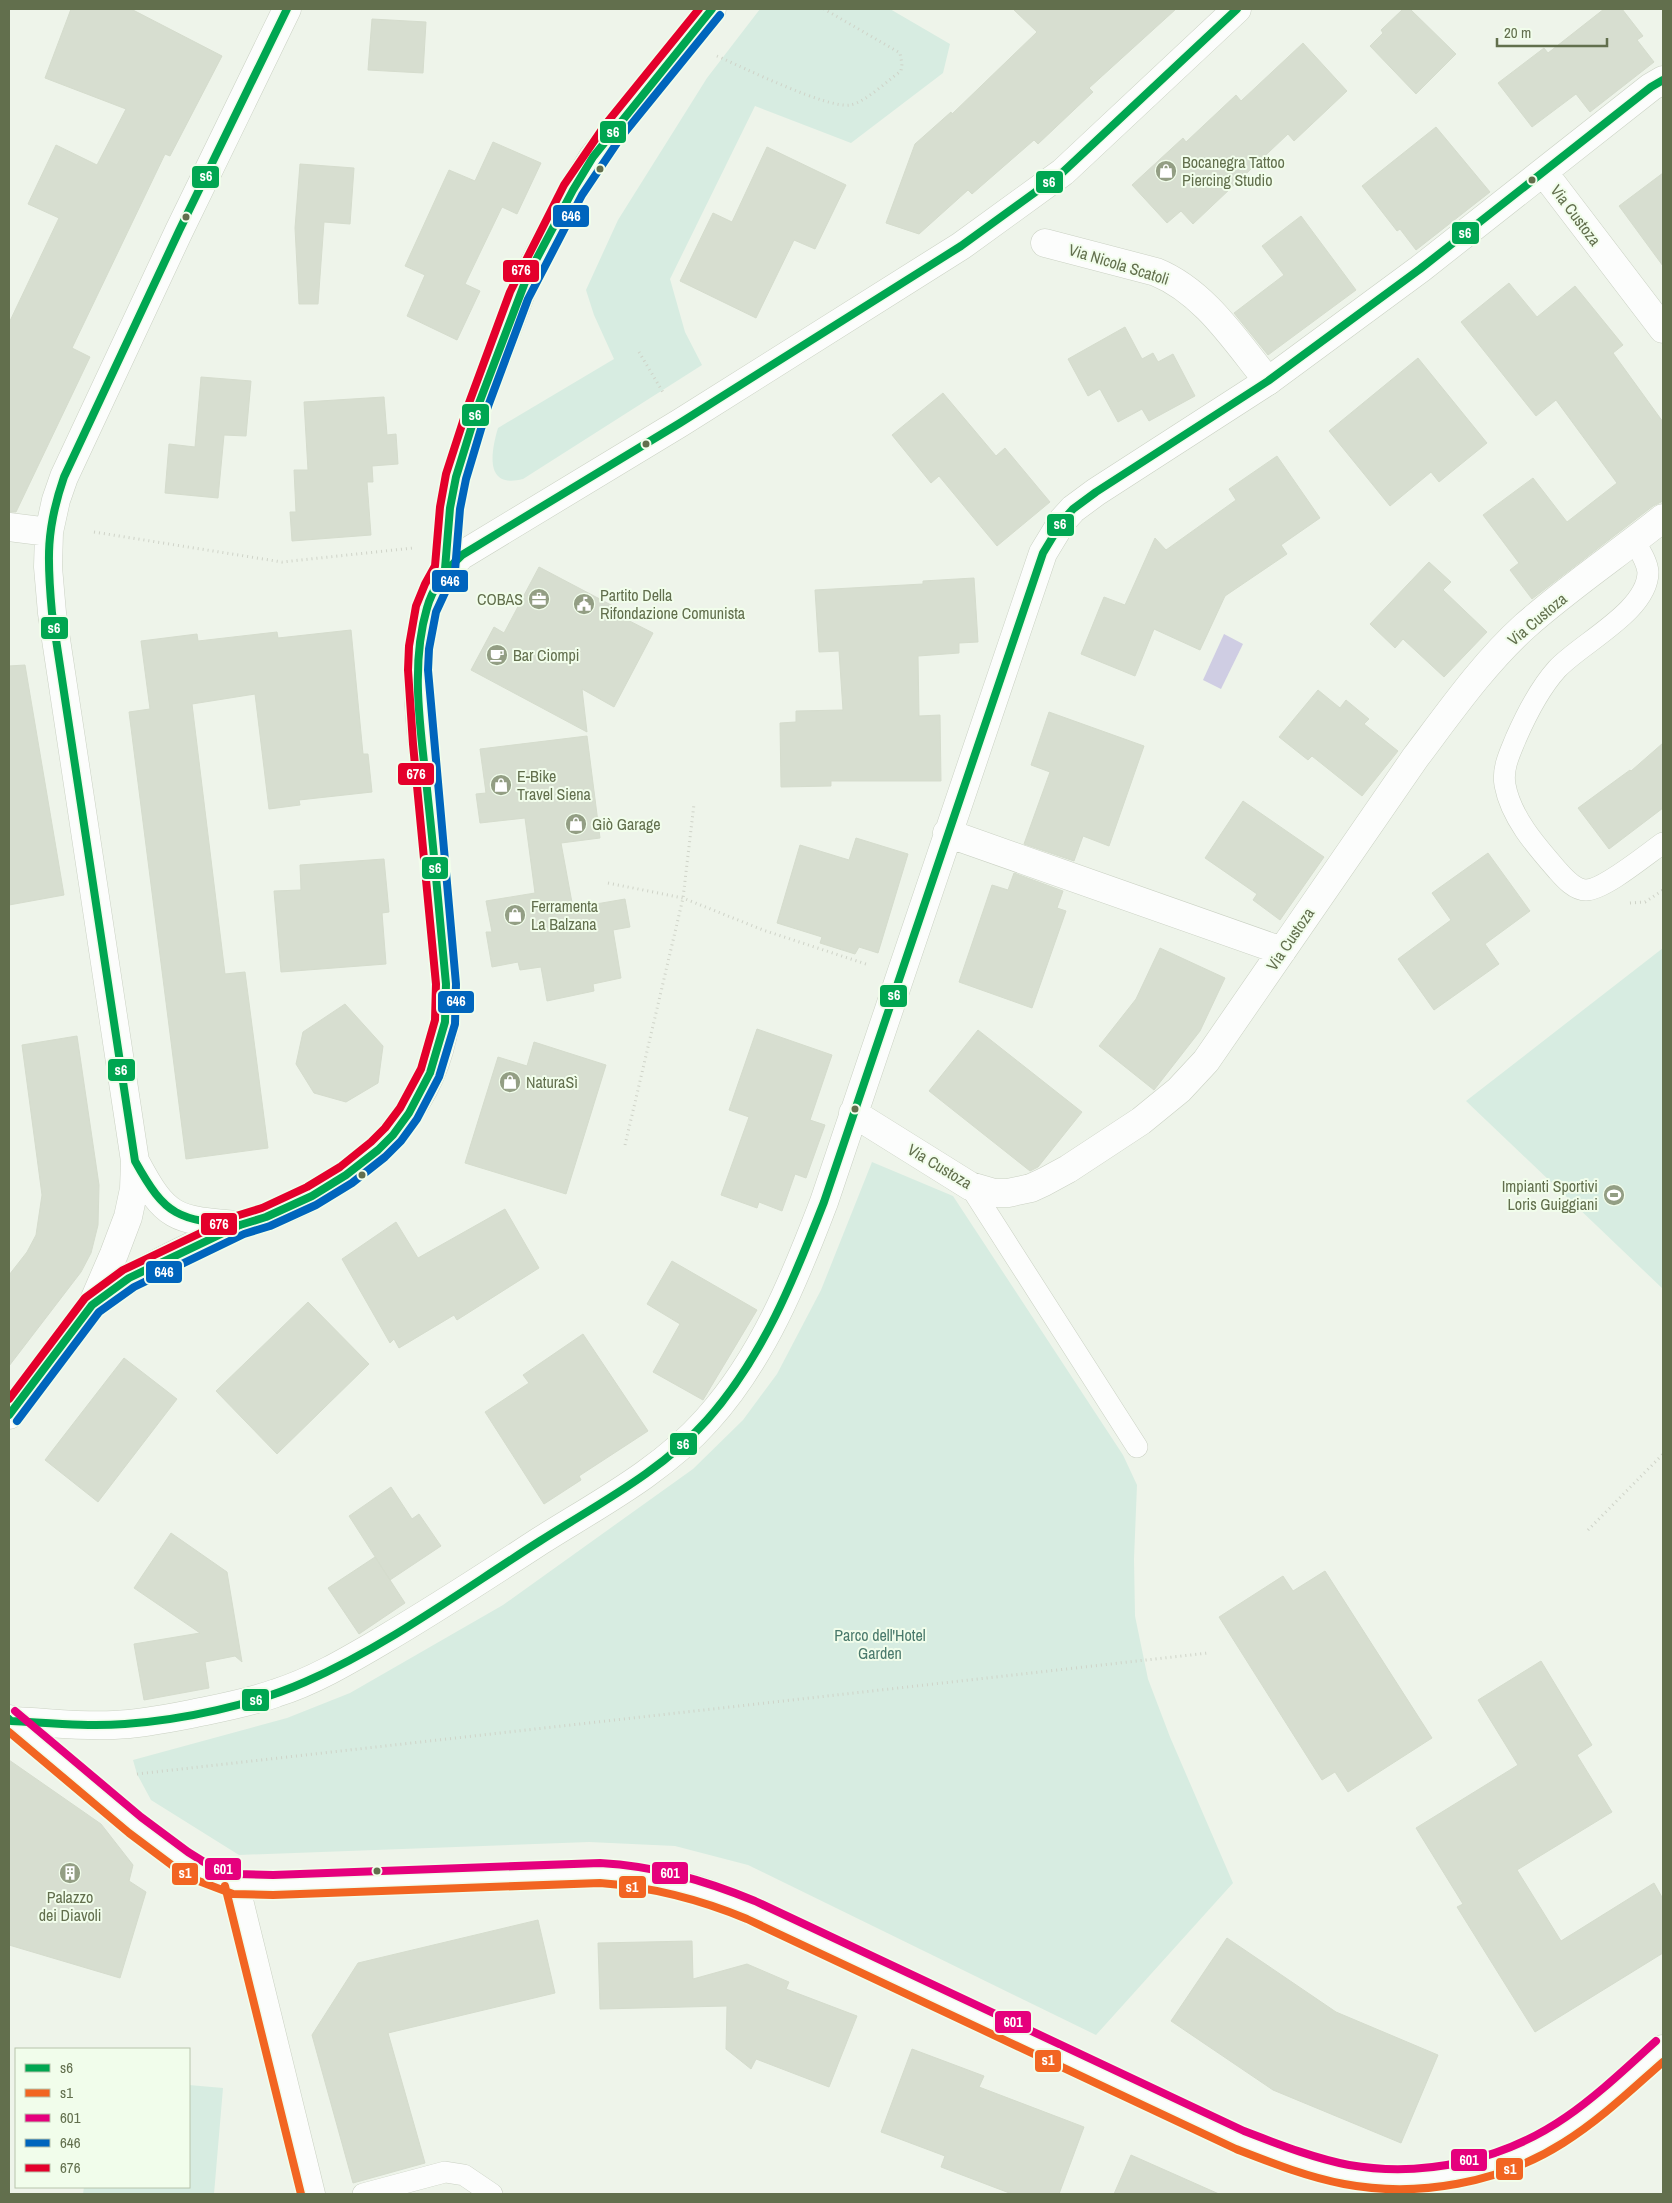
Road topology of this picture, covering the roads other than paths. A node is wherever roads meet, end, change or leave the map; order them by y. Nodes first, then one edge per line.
1 (287, 9) edge
2 (712, 9) edge
3 (1237, 9) edge
4 (1663, 80) edge
5 (1544, 173) junction
6 (1045, 243) dead end
7 (1663, 328) edge
8 (1268, 381) junction
9 (1663, 518) edge
10 (9, 527) edge
11 (49, 532) junction
12 (1634, 541) junction
13 (446, 569) junction
14 (947, 833) junction
15 (1663, 843) edge
16 (1282, 951) junction
17 (853, 1113) junction
18 (135, 1161) junction
19 (970, 1186) junction
20 (240, 1225) junction
21 (92, 1305) junction
22 (9, 1415) edge
23 (1137, 1447) dead end
24 (10, 1720) edge
25 (235, 1884) junction
26 (1663, 2049) edge
27 (312, 2194) edge
28 (363, 2194) edge
29 (492, 2194) edge

1 - 11 street
2 - 13 street
3 - 13 street
4 - 5 street
5 - 7 street, Via Custoza
5 - 8 street
6 - 8 street, Via Nicola Scatoli
8 - 14 street
9 - 12 street, Via Custoza
10 - 11 street
11 - 18 street
12 - 15 lane
12 - 16 street, Via Custoza
13 - 20 street
14 - 16 street
14 - 17 street
16 - 19 street, Via Custoza
17 - 19 street, Via Custoza
17 - 24 street
18 - 20 street
18 - 21 street
19 - 23 lane
20 - 21 street
21 - 22 street
24 - 25 street
25 - 26 street
25 - 27 street
28 - 29 lane

